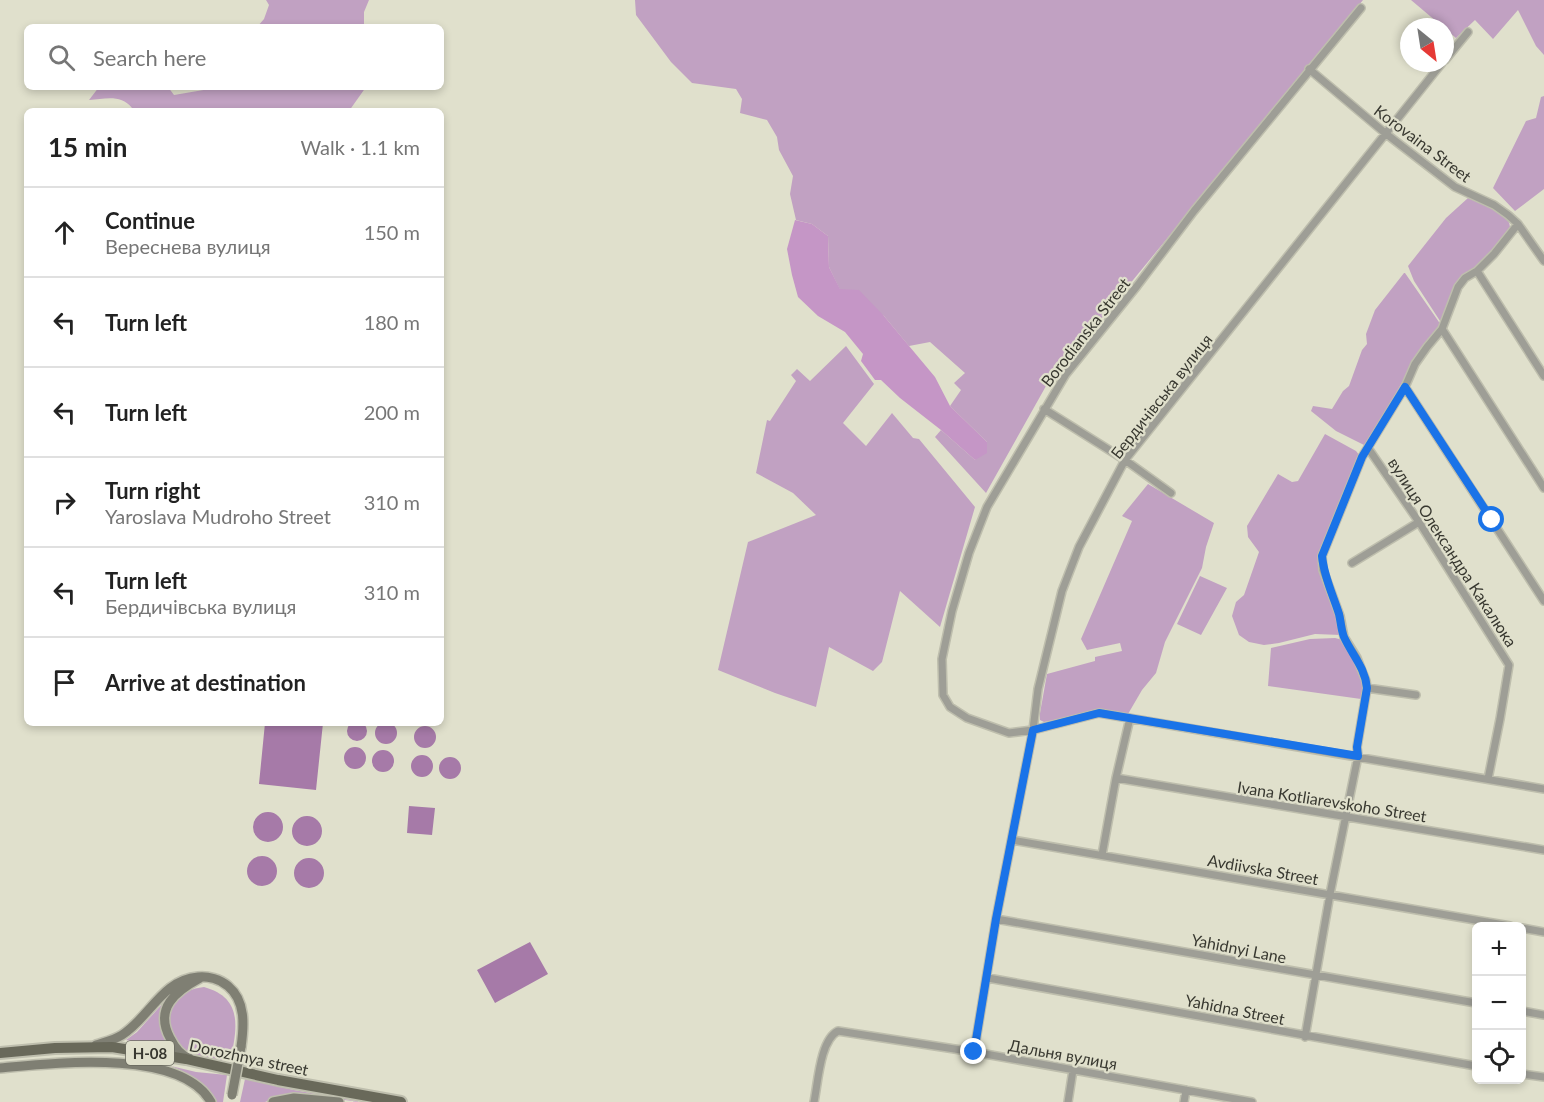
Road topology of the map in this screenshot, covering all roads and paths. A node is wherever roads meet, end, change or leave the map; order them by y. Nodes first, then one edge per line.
1 (1361, 8) dead end
2 (1468, 32) dead end
3 (1454, 50) edge
4 (1309, 69) junction
5 (1436, 72) edge
6 (1385, 133) junction
7 (1518, 224) junction
8 (1544, 261) edge
9 (1477, 272) junction
10 (1443, 329) junction
11 (1544, 376) edge
12 (1405, 387) junction
13 (1044, 409) junction
14 (1368, 448) junction
15 (1125, 460) junction
16 (1544, 488) edge
17 (1171, 493) dead end
18 (1419, 522) junction
19 (1352, 563) dead end
20 (1544, 601) edge
21 (1367, 688) junction
22 (1416, 695) dead end
23 (1130, 718) junction
24 (1033, 730) junction
25 (1358, 756) junction
26 (1116, 778) junction
27 (1488, 779) junction
28 (1544, 789) edge
29 (1345, 817) junction
30 (1012, 840) junction
31 (1544, 850) edge
32 (1102, 855) junction
33 (1330, 894) junction
34 (996, 919) junction
35 (1483, 922) edge
36 (1526, 929) edge
37 (1544, 932) edge
38 (205, 976) junction
39 (1316, 976) junction
40 (988, 978) junction
41 (1472, 1002) edge
42 (1526, 1012) edge
43 (1544, 1015) edge
44 (1305, 1037) junction
45 (88, 1046) junction
46 (974, 1052) junction
47 (0, 1053) edge
48 (207, 1063) junction
49 (1472, 1065) edge
50 (0, 1068) edge
51 (1073, 1070) junction
52 (1526, 1075) edge
53 (1544, 1077) edge
54 (1186, 1090) junction
55 (231, 1099) edge
56 (211, 1102) edge
57 (273, 1102) edge
58 (339, 1102) edge
59 (401, 1102) edge
60 (814, 1102) edge
61 (1068, 1102) edge
62 (1184, 1102) edge
63 (1252, 1102) edge

1 - 4 street, Borodianska Street
2 - 3 street, Бердичівська вулиця
4 - 6 street, Korovaina Street
4 - 13 street, Borodianska Street
5 - 6 street, Бердичівська вулиця
6 - 7 street, Korovaina Street
6 - 15 street, Бердичівська вулиця
7 - 8 street, Korovaina Street
7 - 9 street
9 - 10 street
9 - 11 street
10 - 12 street
10 - 16 street
12 - 14 street
12 - 20 street
13 - 15 street
13 - 24 street, Borodianska Street
14 - 18 street, вулиця Олександра Какалюка
14 - 21 street
15 - 17 street
15 - 24 street, Бердичівська вулиця
18 - 19 street
18 - 27 street, вулиця Олександра Какалюка
21 - 22 street
21 - 25 street
23 - 24 street, Borodianska Street
23 - 25 street, Borodianska Street
23 - 26 street
24 - 30 street, Бердичівська вулиця
25 - 27 street, Borodianska Street
25 - 29 street
26 - 29 street, Ivana Kotliarevskoho Street
26 - 32 street
27 - 28 street, Borodianska Street
29 - 31 street, Ivana Kotliarevskoho Street
29 - 33 street
30 - 32 street, Avdiivska Street
30 - 34 street, Бердичівська вулиця
32 - 33 street, Avdiivska Street
33 - 35 street, Avdiivska Street
33 - 39 street
34 - 39 street, Yahidnyi Lane
34 - 40 street, Бердичівська вулиця
36 - 37 street
38 - 45 main road
38 - 48 main road
38 - 55 main road, bridge
39 - 41 street, Yahidnyi Lane
39 - 44 street
40 - 44 street, Yahidna Street
40 - 46 street, Бердичівська вулиця
42 - 43 street
44 - 49 street, Yahidna Street
45 - 47 main road, Dorozhnya street / Н-08
45 - 48 main road, Dorozhnya street / Н-08
46 - 51 street, Дальня вулиця
46 - 60 street, Дальня вулиця
48 - 59 main road, Dorozhnya street / Н-08
50 - 56 main road
51 - 54 street, Дальня вулиця
51 - 61 street
52 - 53 street
54 - 62 street
54 - 63 street, Дальня вулиця
57 - 58 main road

